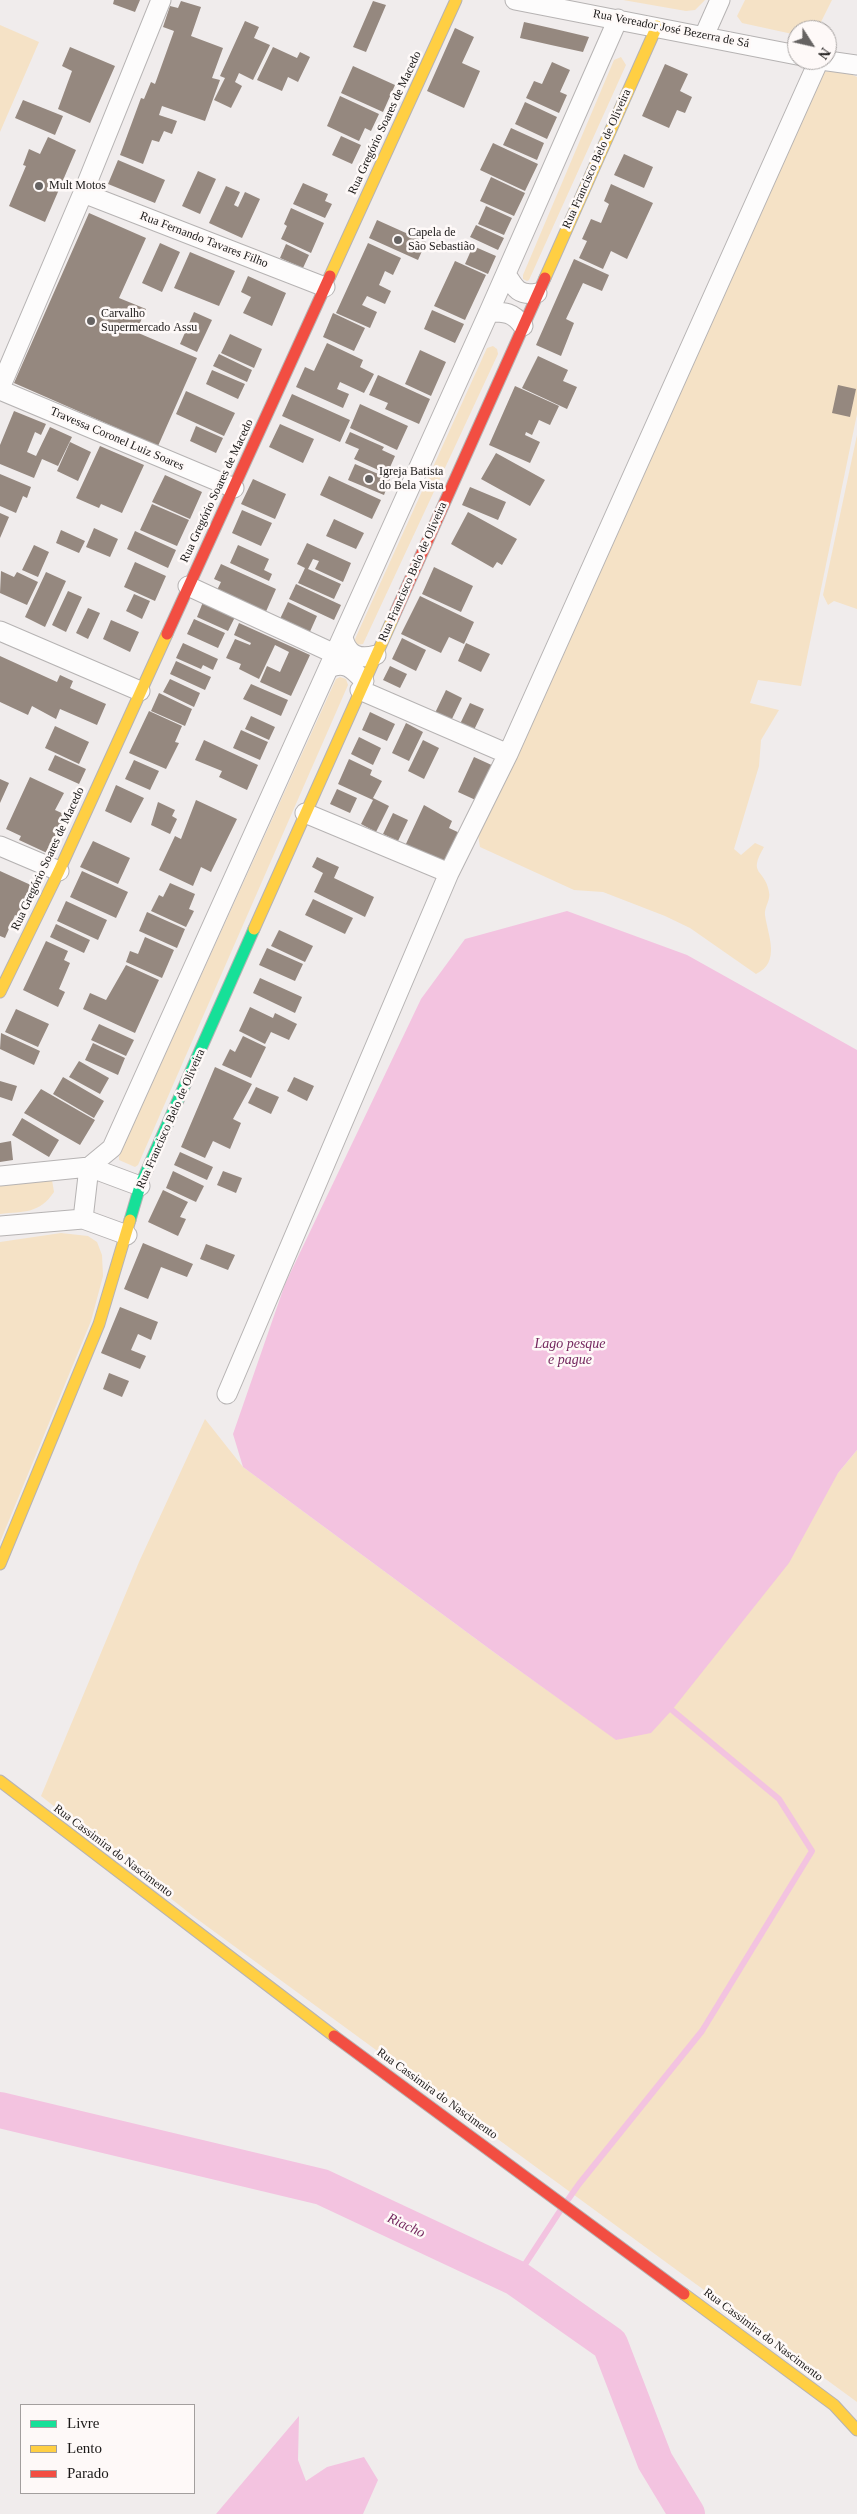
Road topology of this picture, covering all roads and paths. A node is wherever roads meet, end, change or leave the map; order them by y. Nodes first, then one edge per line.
1 (161, 0) edge
2 (456, 0) edge
3 (515, 0) edge
4 (720, 0) edge
5 (618, 19) junction
6 (656, 26) junction
7 (704, 36) junction
8 (787, 53) edge
9 (837, 62) edge
10 (857, 65) edge
11 (816, 70) edge
12 (83, 193) junction
13 (506, 274) junction
14 (325, 287) junction
15 (538, 293) junction
16 (489, 312) junction
17 (523, 326) junction
18 (0, 389) edge
19 (234, 488) junction
20 (188, 586) junction
21 (0, 631) edge
22 (343, 637) junction
23 (376, 654) junction
24 (331, 662) junction
25 (362, 686) junction
26 (140, 692) junction
27 (508, 754) junction
28 (305, 814) junction
29 (0, 846) edge
30 (58, 871) junction
31 (449, 874) junction
32 (0, 992) edge
33 (89, 1166) junction
34 (0, 1176) edge
35 (140, 1186) junction
36 (83, 1219) junction
37 (0, 1226) edge
38 (127, 1236) junction
39 (227, 1394) dead end
40 (0, 1564) edge
41 (0, 1781) edge
42 (857, 2430) edge

1 - 12 street
2 - 14 street, Rua Gregório Soares de Macedo
3 - 5 street, Rua Vereador José Bezerra de Sá
4 - 7 street
5 - 6 street, Rua Vereador José Bezerra de Sá
5 - 13 street
6 - 7 street, Rua Vereador José Bezerra de Sá
6 - 15 street, Rua Francisco Belo de Oliveira
7 - 8 street, Rua Vereador José Bezerra de Sá
9 - 10 street
11 - 27 street
12 - 14 street, Rua Fernando Tavares Filho
12 - 18 street
13 - 15 street
13 - 16 street
14 - 19 street, Rua Gregório Soares de Macedo
15 - 17 street, Rua Francisco Belo de Oliveira
16 - 17 street
16 - 22 street
17 - 23 street, Rua Francisco Belo de Oliveira
18 - 19 street, Travessa Coronel Luiz Soares
19 - 20 street, Rua Gregório Soares de Macedo
20 - 24 street
20 - 26 street, Rua Gregório Soares de Macedo
21 - 26 street
22 - 23 street, Rua Francisco Belo de Oliveira
22 - 24 street
23 - 25 street, Rua Francisco Belo de Oliveira
24 - 25 street
24 - 33 street
25 - 27 street
25 - 28 street, Rua Francisco Belo de Oliveira
26 - 30 street, Rua Gregório Soares de Macedo
27 - 31 street
28 - 31 street
28 - 35 street, Rua Francisco Belo de Oliveira
29 - 30 street
30 - 32 street, Rua Gregório Soares de Macedo
31 - 39 street
33 - 34 street
33 - 35 street
33 - 36 street
35 - 38 street, Rua Francisco Belo de Oliveira
36 - 37 street
36 - 38 street
38 - 40 street, Rua Francisco Belo de Oliveira
41 - 42 street, Rua Cassimira do Nascimento

